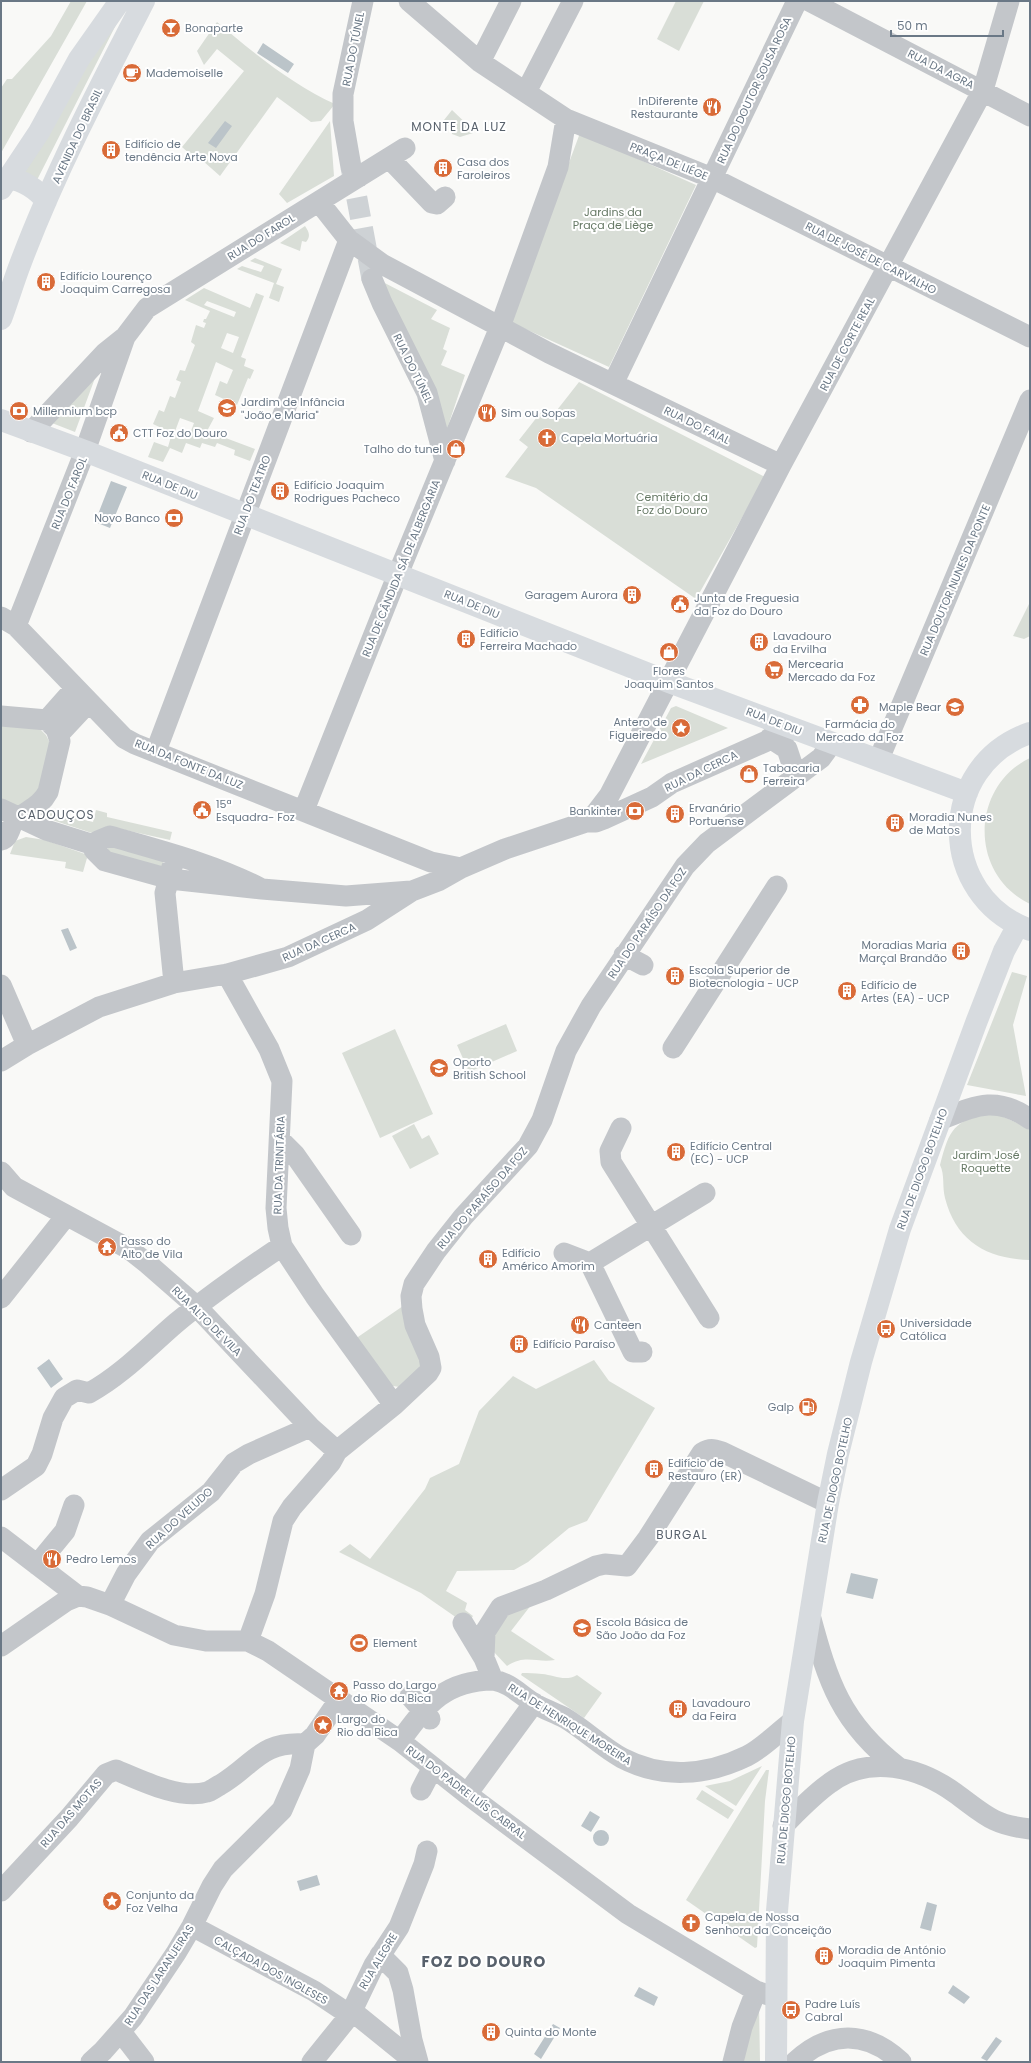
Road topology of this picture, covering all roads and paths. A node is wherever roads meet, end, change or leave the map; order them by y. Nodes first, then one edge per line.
1 (120, 1) edge
2 (144, 1) edge
3 (363, 1) edge
4 (410, 1) edge
5 (512, 1) edge
6 (573, 1) edge
7 (796, 1) edge
8 (809, 1) edge
9 (1009, 1) edge
10 (480, 62) junction
11 (983, 90) junction
12 (526, 92) junction
13 (1030, 116) edge
14 (566, 119) junction
15 (351, 168) tunnel mouth
16 (712, 178) junction
17 (4, 184) edge
18 (445, 197) dead end
19 (46, 201) junction
20 (319, 202) junction
21 (349, 240) junction
22 (889, 267) junction
23 (372, 279) tunnel mouth
24 (1, 319) edge
25 (500, 327) junction
26 (125, 337) junction
27 (1030, 337) edge
28 (613, 384) junction
29 (1030, 400) edge
30 (1, 420) edge
31 (31, 432) junction
32 (86, 451) junction
33 (445, 461) junction
34 (782, 465) junction
35 (244, 515) junction
36 (398, 574) junction
37 (9, 621) edge
38 (669, 682) junction
39 (82, 695) junction
40 (1, 716) edge
41 (52, 727) junction
42 (794, 729) junction
43 (1030, 733) edge
44 (770, 738) junction
45 (832, 743) junction
46 (156, 751) junction
47 (879, 759) junction
48 (622, 768) junction
49 (796, 776) junction
50 (664, 787) junction
51 (967, 793) junction
52 (1, 809) edge
53 (304, 810) junction
54 (21, 817) junction
55 (586, 822) junction
56 (2, 845) edge
57 (94, 845) junction
58 (174, 854) junction
59 (461, 868) junction
60 (170, 879) junction
61 (777, 886) dead end
62 (262, 889) junction
63 (412, 891) junction
64 (1024, 927) edge
65 (624, 955) junction
66 (643, 965) dead end
67 (227, 974) junction
68 (174, 983) junction
69 (1, 985) edge
70 (26, 1045) junction
71 (673, 1048) dead end
72 (1, 1061) edge
73 (1030, 1118) edge
74 (940, 1120) junction
75 (621, 1128) dead end
76 (280, 1140) junction
77 (1, 1172) edge
78 (705, 1193) dead end
79 (66, 1216) junction
80 (652, 1226) junction
81 (351, 1235) dead end
82 (282, 1246) junction
83 (564, 1253) dead end
84 (590, 1263) junction
85 (1, 1298) edge
86 (196, 1306) junction
87 (709, 1318) dead end
88 (642, 1352) dead end
89 (394, 1404) junction
90 (310, 1427) junction
91 (337, 1451) junction
92 (1, 1490) edge
93 (828, 1503) junction
94 (74, 1505) dead end
95 (3, 1544) edge
96 (37, 1565) junction
97 (78, 1596) junction
98 (110, 1605) junction
99 (810, 1615) junction
100 (463, 1623) dead end
101 (248, 1641) junction
102 (1, 1646) edge
103 (484, 1658) junction
104 (493, 1680) junction
105 (339, 1700) junction
106 (534, 1703) junction
107 (793, 1721) junction
108 (400, 1741) junction
109 (305, 1744) junction
110 (433, 1767) junction
111 (898, 1767) junction
112 (421, 1790) dead end
113 (467, 1794) junction
114 (782, 1826) junction
115 (1030, 1830) edge
116 (427, 1851) dead end
117 (1, 1891) edge
118 (192, 1926) junction
119 (380, 1955) junction
120 (766, 1994) junction
121 (351, 2013) junction
122 (121, 2032) junction
123 (90, 2062) edge
124 (144, 2062) edge
125 (312, 2062) edge
126 (417, 2062) edge
127 (733, 2062) edge
128 (776, 2062) edge
129 (795, 2062) edge
130 (901, 2062) edge

1 - 17 main road
2 - 19 main road, AVENIDA DO BRASIL
3 - 15 street, RUA DO TÚNEL
4 - 10 street, PRAÇA DE LIÉGE
5 - 10 street
6 - 12 street
7 - 16 street, RUA DO DOUTOR SOUSA ROSA
8 - 11 street, RUA DA AGRA
9 - 11 street, RUA DE CORTE REAL
10 - 12 street, PRAÇA DE LIÉGE
11 - 13 street, RUA DA AGRA
11 - 22 street, RUA DE CORTE REAL
12 - 14 street, PRAÇA DE LIÉGE
14 - 16 street, PRAÇA DE LIÉGE
14 - 25 street
16 - 22 street, RUA DE JOSÉ DE CARVALHO
16 - 28 street, PRAÇA DE LIÉGE
17 - 19 main road
18 - 20 street, RUA DO FAROL
19 - 24 main road, AVENIDA DO BRASIL
20 - 21 street
20 - 26 street, RUA DO FAROL
21 - 25 street
21 - 35 street, RUA DO TEATRO
22 - 27 street, RUA DE JOSÉ DE CARVALHO
22 - 34 street, RUA DE CORTE REAL
23 - 33 street, RUA DO TÚNEL
25 - 28 street
25 - 33 street, RUA DE CÂNDIDA SÁ DE ALBERGARIA
26 - 31 street, RUA DO FAROL
26 - 32 street, RUA DO FAROL
28 - 34 street, RUA DO FAIAL
29 - 47 street, RUA DOUTOR NUNES DA PONTE
30 - 31 main road, RUA DE DIU
31 - 32 main road, RUA DE DIU
32 - 35 main road, RUA DE DIU
32 - 37 street, RUA DO FAROL
33 - 36 street, RUA DE CÂNDIDA SÁ DE ALBERGARIA
34 - 38 street, RUA DE CORTE REAL
35 - 36 main road, RUA DE DIU
35 - 46 street, RUA DO TEATRO
36 - 38 main road, RUA DE DIU
36 - 53 street, RUA DE CÂNDIDA SÁ DE ALBERGARIA
37 - 39 street, RUA DA FONTE DA LUZ
38 - 42 main road, RUA DE DIU
38 - 48 street, RUA DE CORTE REAL
39 - 41 street
39 - 46 street, RUA DA FONTE DA LUZ
40 - 41 street
41 - 54 street
42 - 44 street, RUA DA CERCA
42 - 45 main road, RUA DE DIU
43 - 51 main road
44 - 49 street
44 - 50 street, RUA DA CERCA
45 - 47 main road, RUA DE DIU
45 - 49 street, RUA DO PARAÍSO DA FOZ
46 - 53 street, RUA DA FONTE DA LUZ
47 - 51 main road, RUA DE DIU
48 - 50 street
48 - 55 street, RUA DA CERCA
49 - 65 street, RUA DO PARAÍSO DA FOZ
50 - 55 street, RUA DA CERCA
51 - 64 main road
52 - 54 street
53 - 59 street, RUA DA FONTE DA LUZ
54 - 56 street
54 - 57 street
55 - 59 street, RUA DA CERCA
57 - 58 street
57 - 60 street
58 - 60 street
58 - 62 street
59 - 63 street, RUA DA CERCA
60 - 62 street
60 - 68 street
61 - 71 street
62 - 63 street
63 - 67 street, RUA DA CERCA
64 - 74 main road, RUA DE DIOGO BOTELHO
65 - 66 street
65 - 89 street, RUA DO PARAÍSO DA FOZ
67 - 68 street, RUA DA CERCA
67 - 76 street, RUA DA TRINITÁRIA
68 - 70 street, RUA DA CERCA
69 - 70 street
70 - 72 street, RUA DA CERCA
73 - 74 street
74 - 93 main road, RUA DE DIOGO BOTELHO
75 - 80 street
76 - 81 street
76 - 82 street, RUA DA TRINITÁRIA
77 - 79 street, RUA ALTO DE VILA
78 - 80 street
79 - 85 street
79 - 86 street, RUA ALTO DE VILA
80 - 84 street
80 - 87 street
82 - 86 street
82 - 89 street, RUA DA TRINITÁRIA
83 - 84 street
84 - 88 street
86 - 90 street, RUA ALTO DE VILA
86 - 92 street
89 - 91 street, RUA DO PARAÍSO DA FOZ
90 - 91 street, RUA ALTO DE VILA
90 - 98 street, RUA DO VELUDO
91 - 101 street, RUA DO PARAÍSO DA FOZ
93 - 99 main road, RUA DE DIOGO BOTELHO
93 - 103 street
94 - 96 street
95 - 96 street, RUA DO PADRE LUÍS CABRAL
96 - 97 street, RUA DO PADRE LUÍS CABRAL
97 - 98 street, RUA DO PADRE LUÍS CABRAL
97 - 102 street
98 - 101 street, RUA DO PADRE LUÍS CABRAL
99 - 107 main road, RUA DE DIOGO BOTELHO
99 - 111 street
100 - 103 street, RUA DE HENRIQUE MOREIRA
101 - 105 street, RUA DO PADRE LUÍS CABRAL
103 - 104 street, RUA DE HENRIQUE MOREIRA
104 - 106 street, RUA DE HENRIQUE MOREIRA
104 - 108 street
105 - 108 street, RUA DO PADRE LUÍS CABRAL
105 - 109 street
106 - 107 street, RUA DE HENRIQUE MOREIRA
106 - 113 street
107 - 114 main road, RUA DE DIOGO BOTELHO
108 - 110 street, RUA DO PADRE LUÍS CABRAL
109 - 117 street, RUA DAS MOTAS
109 - 118 street, RUA DAS LARANJEIRAS
110 - 112 street
110 - 113 street, RUA DO PADRE LUÍS CABRAL
111 - 114 street
111 - 115 street
113 - 120 street, RUA DO PADRE LUÍS CABRAL
114 - 120 main road, RUA DE DIOGO BOTELHO
116 - 119 street, RUA ALEGRE
118 - 121 street, CALÇADA DOS INGLESES
118 - 122 street, RUA DAS LARANJEIRAS
119 - 121 street, RUA ALEGRE
119 - 126 street
120 - 127 street
120 - 128 main road, RUA DE DIOGO BOTELHO
121 - 125 street, RUA ALEGRE
121 - 126 street, CALÇADA DOS INGLESES
122 - 123 street, RUA DAS LARANJEIRAS
122 - 124 street
129 - 130 street

